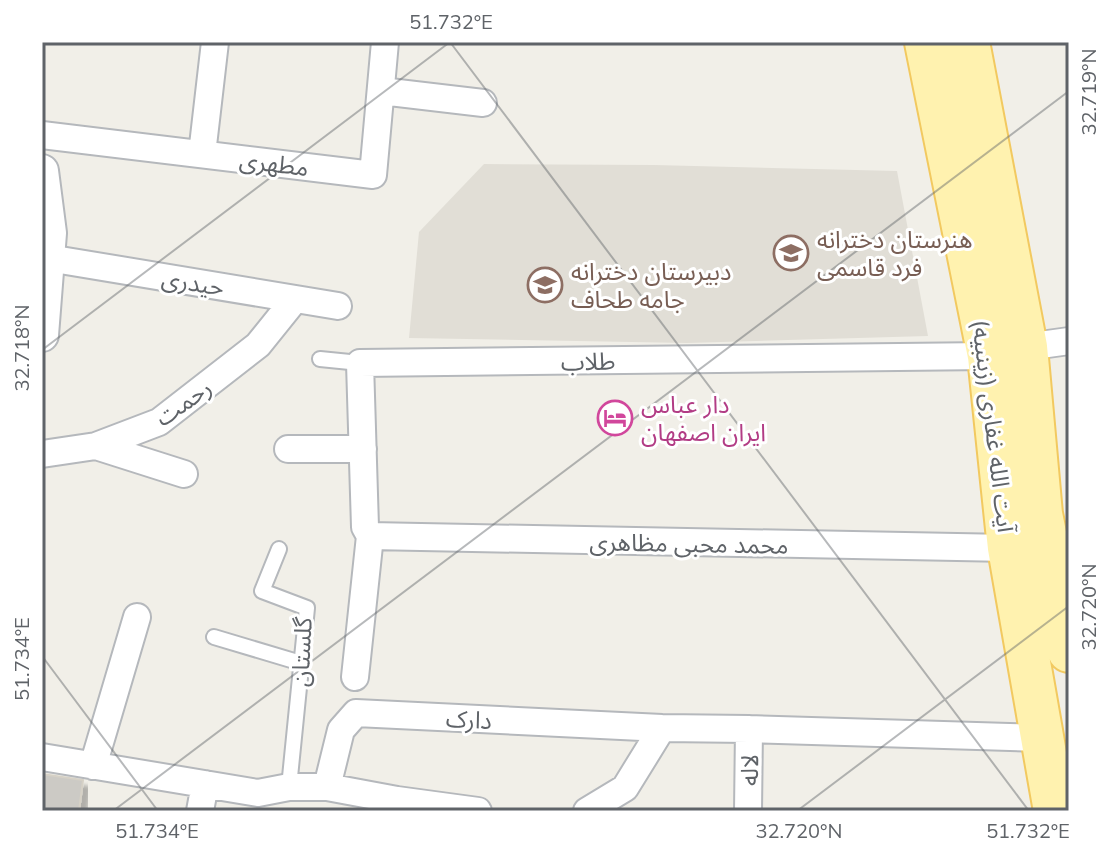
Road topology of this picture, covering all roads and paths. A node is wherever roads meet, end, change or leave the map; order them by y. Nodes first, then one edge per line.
1 (215, 42) edge
2 (385, 42) edge
3 (926, 42) edge
4 (968, 42) edge
5 (381, 91) junction
6 (483, 103) dead end
7 (42, 135) edge
8 (202, 154) junction
9 (43, 181) edge
10 (48, 258) junction
11 (295, 299) junction
12 (338, 306) dead end
13 (42, 333) edge
14 (1069, 341) edge
15 (1007, 352) junction
16 (320, 359) dead end
17 (360, 363) junction
18 (96, 446) junction
19 (288, 449) dead end
20 (363, 449) junction
21 (42, 454) edge
22 (1001, 462) junction
23 (184, 474) dead end
24 (1055, 514) edge
25 (370, 536) junction
26 (1009, 548) junction
27 (279, 549) dead end
28 (1017, 595) junction
29 (137, 617) dead end
30 (214, 637) dead end
31 (1066, 640) edge
32 (301, 663) junction
33 (355, 677) dead end
34 (662, 728) junction
35 (749, 729) junction
36 (1042, 738) junction
37 (42, 757) edge
38 (93, 766) junction
39 (205, 784) junction
40 (289, 787) junction
41 (327, 787) junction
42 (430, 808) edge
43 (200, 811) edge
44 (478, 811) edge
45 (587, 811) edge
46 (748, 811) edge
47 (1055, 811) edge

1 - 8 street
2 - 5 street, مطهری
3 - 15 main road, آیت الله غفاری (زینبیه)
4 - 15 main road, آیت الله غفاری (زینبیه)
5 - 6 street
5 - 8 street, مطهری
7 - 8 street, مطهری
9 - 10 street
10 - 11 street, حیدری
10 - 13 street
11 - 12 street, حیدری
11 - 18 street, رحمت
14 - 15 street, طلاب
15 - 17 street, طلاب
15 - 22 main road, آیت الله غفاری (زینبیه)
15 - 24 main road, آیت الله غفاری (زینبیه)
16 - 17 lane
17 - 20 street
18 - 21 street, رحمت
18 - 23 street
19 - 20 street
20 - 25 street
22 - 24 main road
22 - 26 main road, آیت الله غفاری (زینبیه)
24 - 31 main road, آیت الله غفاری (زینبیه)
25 - 26 street, محمد محبی مظاهری
25 - 33 street
26 - 28 main road, آیت الله غفاری (زینبیه)
27 - 32 lane, گلستان
28 - 31 main road
28 - 36 main road, آیت الله غفاری (زینبیه)
29 - 38 street
30 - 32 lane
32 - 40 lane, گلستان
34 - 35 street, دارک
34 - 41 street, دارک
34 - 45 street
35 - 36 street, دارک
35 - 46 street, لاله
36 - 47 main road, آیت الله غفاری (زینبیه)
37 - 38 street
38 - 39 street
39 - 40 street
39 - 43 street
40 - 41 street
41 - 42 street
42 - 44 street

